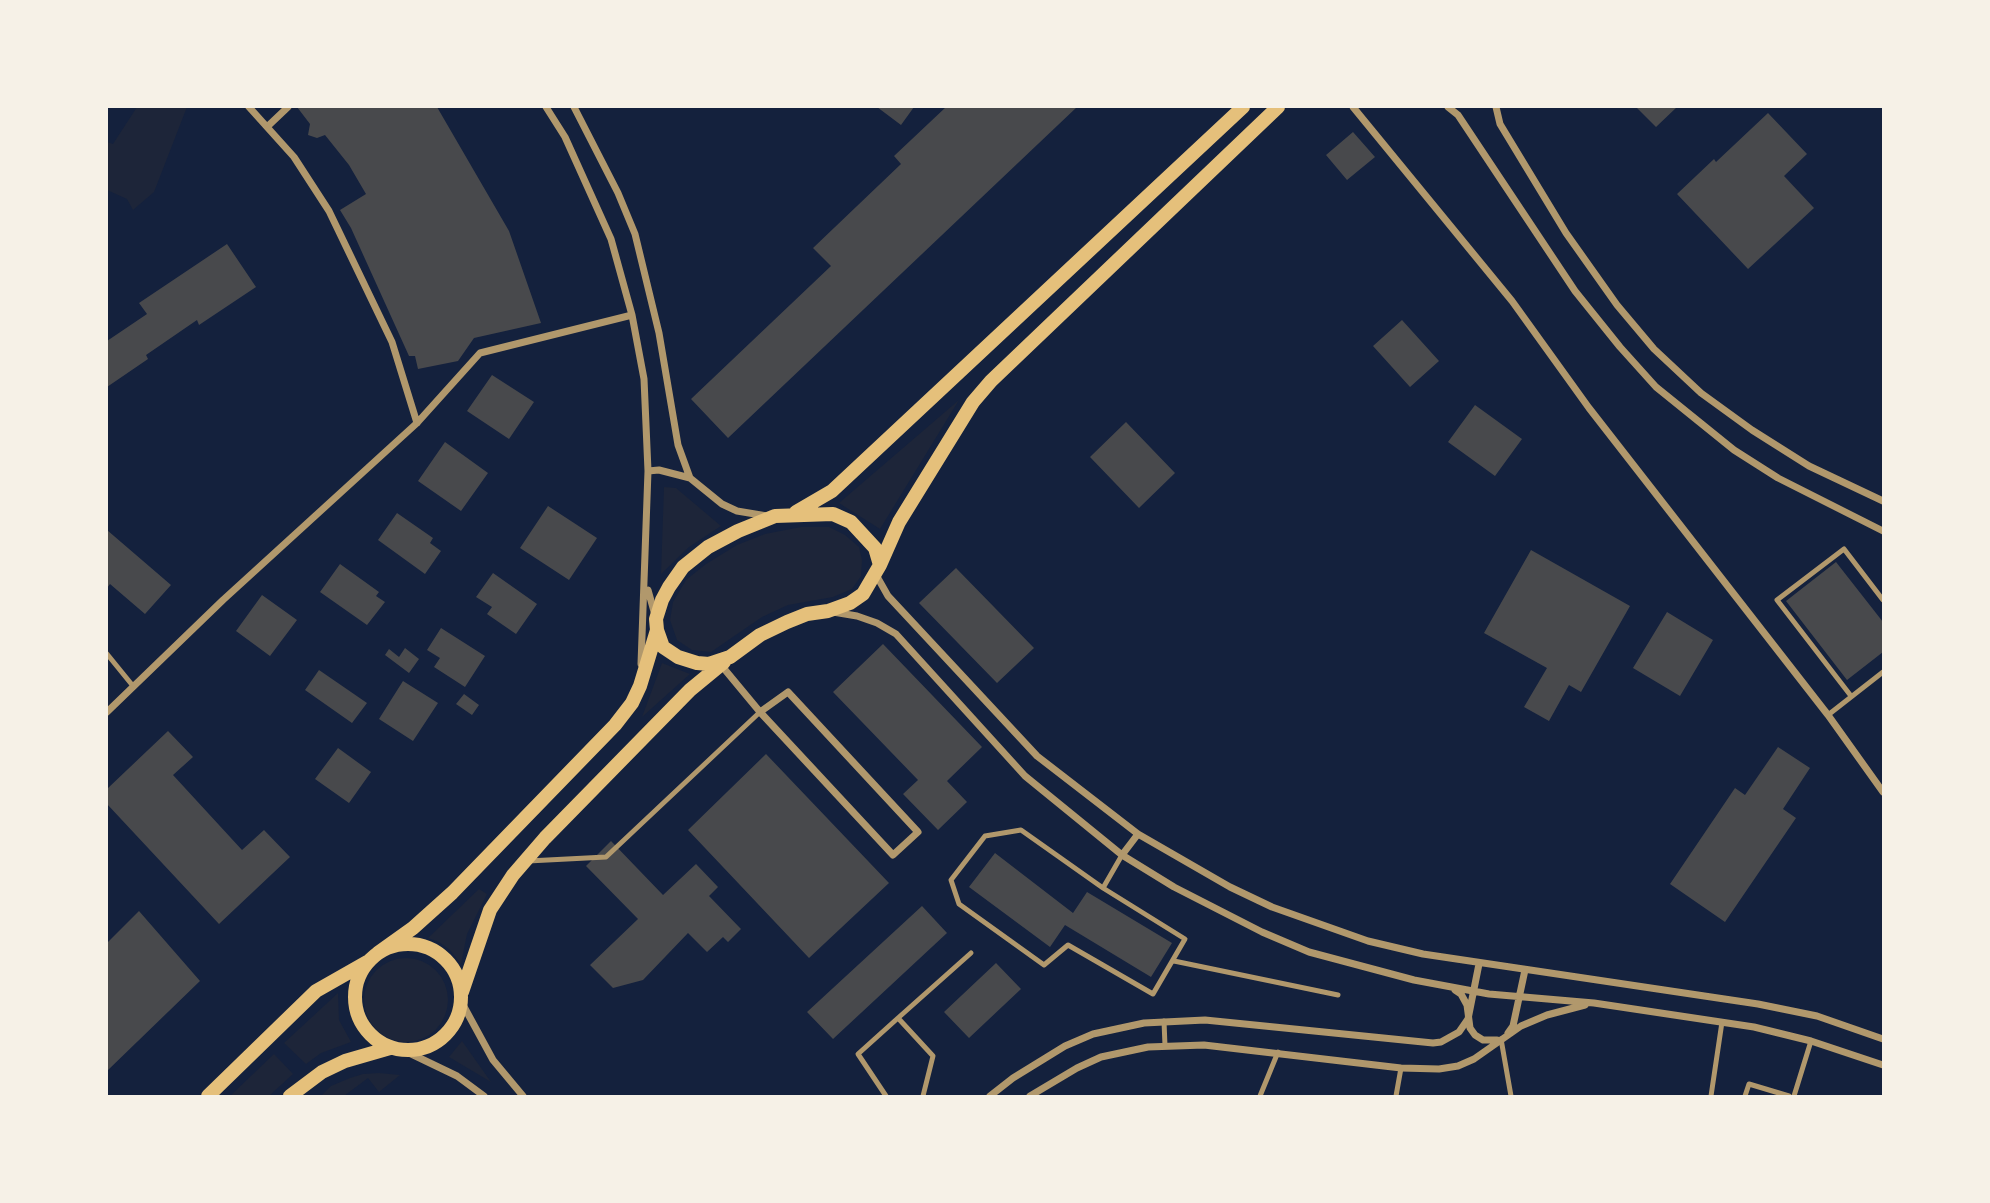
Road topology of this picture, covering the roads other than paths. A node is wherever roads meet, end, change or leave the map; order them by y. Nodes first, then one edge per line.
1 (249, 107) edge
2 (288, 107) edge
3 (546, 107) edge
4 (574, 107) edge
5 (1242, 107) edge
6 (1278, 107) edge
7 (1353, 107) edge
8 (1448, 107) edge
9 (1496, 107) edge
10 (268, 126) junction
11 (632, 315) junction
12 (417, 423) junction
13 (648, 471) junction
14 (690, 478) junction
15 (1883, 501) edge
16 (794, 513) junction
17 (775, 516) junction
18 (1883, 531) edge
19 (878, 569) junction
20 (645, 582) junction
21 (1883, 600) edge
22 (828, 611) junction
23 (657, 624) junction
24 (107, 654) edge
25 (725, 661) junction
26 (1883, 672) edge
27 (133, 686) junction
28 (640, 686) junction
29 (1852, 696) junction
30 (107, 712) edge
31 (760, 712) junction
32 (1828, 715) junction
33 (1883, 792) edge
34 (1138, 834) junction
35 (1122, 855) junction
36 (525, 862) junction
37 (1103, 888) junction
38 (971, 953) dead end
39 (373, 958) junction
40 (1174, 961) junction
41 (1479, 964) junction
42 (1525, 970) junction
43 (1451, 988) junction
44 (1475, 992) junction
45 (1338, 995) dead end
46 (1518, 997) junction
47 (462, 998) junction
48 (1594, 1003) junction
49 (898, 1018) junction
50 (1468, 1019) junction
51 (1164, 1021) junction
52 (1722, 1022) junction
53 (1508, 1034) junction
54 (1883, 1039) edge
55 (1501, 1040) junction
56 (1811, 1041) junction
57 (1165, 1046) junction
58 (390, 1048) junction
59 (405, 1051) junction
60 (1278, 1052) junction
61 (1883, 1065) edge
62 (1401, 1068) junction
63 (208, 1096) edge
64 (290, 1096) edge
65 (484, 1096) edge
66 (523, 1096) edge
67 (886, 1096) edge
68 (923, 1096) edge
69 (990, 1096) edge
70 (1030, 1096) edge
71 (1260, 1096) edge
72 (1396, 1096) edge
73 (1511, 1096) edge
74 (1711, 1096) edge
75 (1745, 1096) edge
76 (1791, 1096) edge

1 - 10 street
2 - 10 street
3 - 11 street
4 - 14 street
5 - 16 main road
6 - 19 main road
7 - 32 street
8 - 18 street
9 - 15 street
10 - 12 street
11 - 12 street
11 - 13 street
12 - 27 street
13 - 14 street
13 - 20 street
14 - 17 street
16 - 17 main road
16 - 19 main road
17 - 23 main road
19 - 22 main road
19 - 34 street
20 - 23 street
20 - 28 street
21 - 29 lane
22 - 25 main road
22 - 35 street
23 - 25 main road
23 - 28 main road
24 - 27 lane
25 - 31 street
25 - 36 main road
26 - 29 lane
27 - 30 street
28 - 39 main road
29 - 32 lane
31 - 31 street
31 - 36 lane
32 - 33 street
34 - 35 street
34 - 41 street
35 - 37 lane
35 - 43 street
36 - 47 main road
37 - 40 lane
37 - 40 lane
38 - 49 lane
39 - 47 main road
39 - 58 main road
39 - 63 main road
40 - 45 lane
41 - 42 street
41 - 44 street
42 - 46 street
42 - 54 street
43 - 44 street
43 - 50 street
44 - 46 street
44 - 50 street
46 - 48 street
46 - 53 street
47 - 59 main road
47 - 66 street
48 - 52 street
48 - 53 street
49 - 67 lane
49 - 68 lane
50 - 51 street
50 - 55 street
51 - 57 lane
51 - 69 street
52 - 56 street
52 - 74 lane
53 - 55 street
55 - 62 street
55 - 73 lane
56 - 61 street
56 - 76 lane
57 - 60 street
57 - 70 street
58 - 59 main road
58 - 64 main road
59 - 65 street
60 - 62 street
60 - 71 lane
62 - 72 lane
75 - 76 lane

